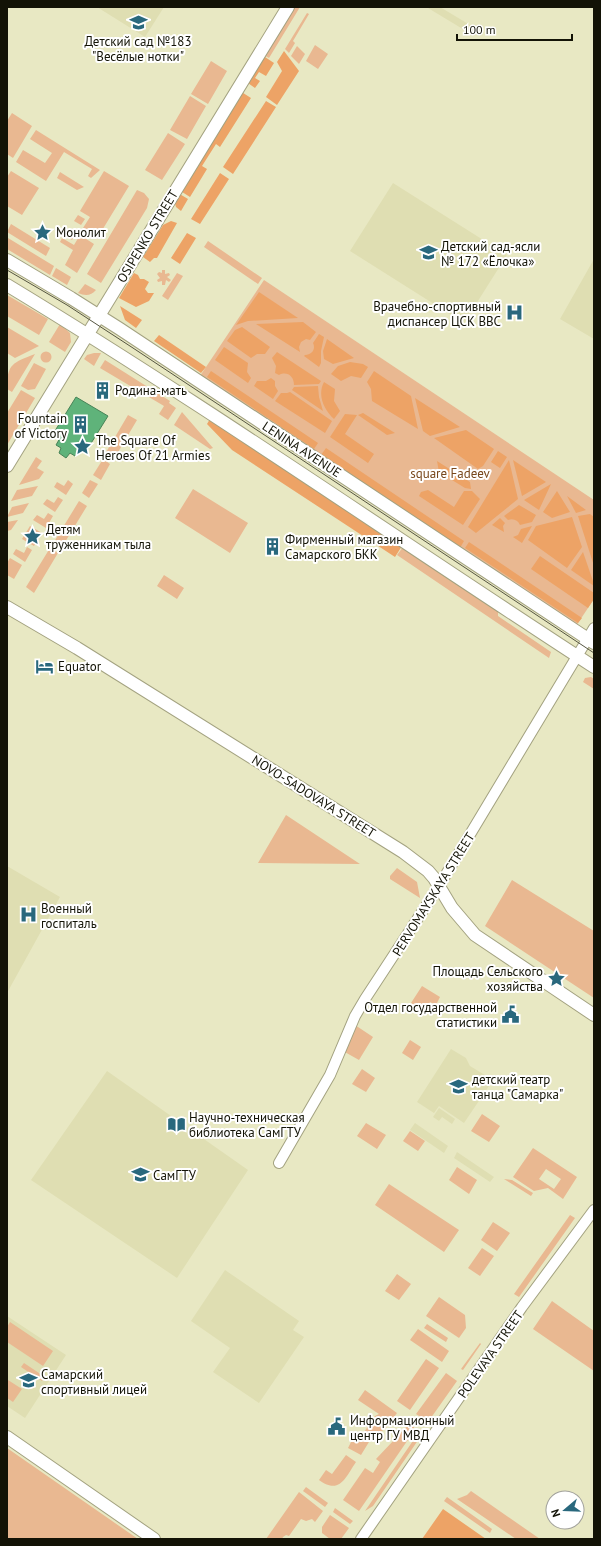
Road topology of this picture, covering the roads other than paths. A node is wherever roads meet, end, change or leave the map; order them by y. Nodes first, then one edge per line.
1 (288, 7) edge
2 (7, 260) edge
3 (7, 285) edge
4 (99, 316) junction
5 (87, 334) junction
6 (7, 466) edge
7 (7, 607) edge
8 (592, 636) edge
9 (578, 656) junction
10 (594, 667) edge
11 (439, 886) junction
12 (594, 1015) edge
13 (279, 1163) dead end
14 (594, 1210) edge
15 (7, 1437) edge
16 (154, 1539) edge
17 (361, 1539) edge

1 - 4 main road, OSIPENKO STREET
2 - 4 main road, LENINA AVENUE
3 - 5 main road, LENINA AVENUE
4 - 5 main road, OSIPENKO STREET
4 - 8 main road, LENINA AVENUE
5 - 6 main road, OSIPENKO STREET
5 - 9 main road, LENINA AVENUE
7 - 11 main road, NOVO-SADOVAYA STREET
8 - 9 street, PERVOMAYSKAYA STREET
9 - 10 main road, LENINA AVENUE
9 - 11 street, PERVOMAYSKAYA STREET
11 - 12 main road, NOVO-SADOVAYA STREET
11 - 13 street, PERVOMAYSKAYA STREET
14 - 17 street, POLEVAYA STREET
15 - 16 main road

